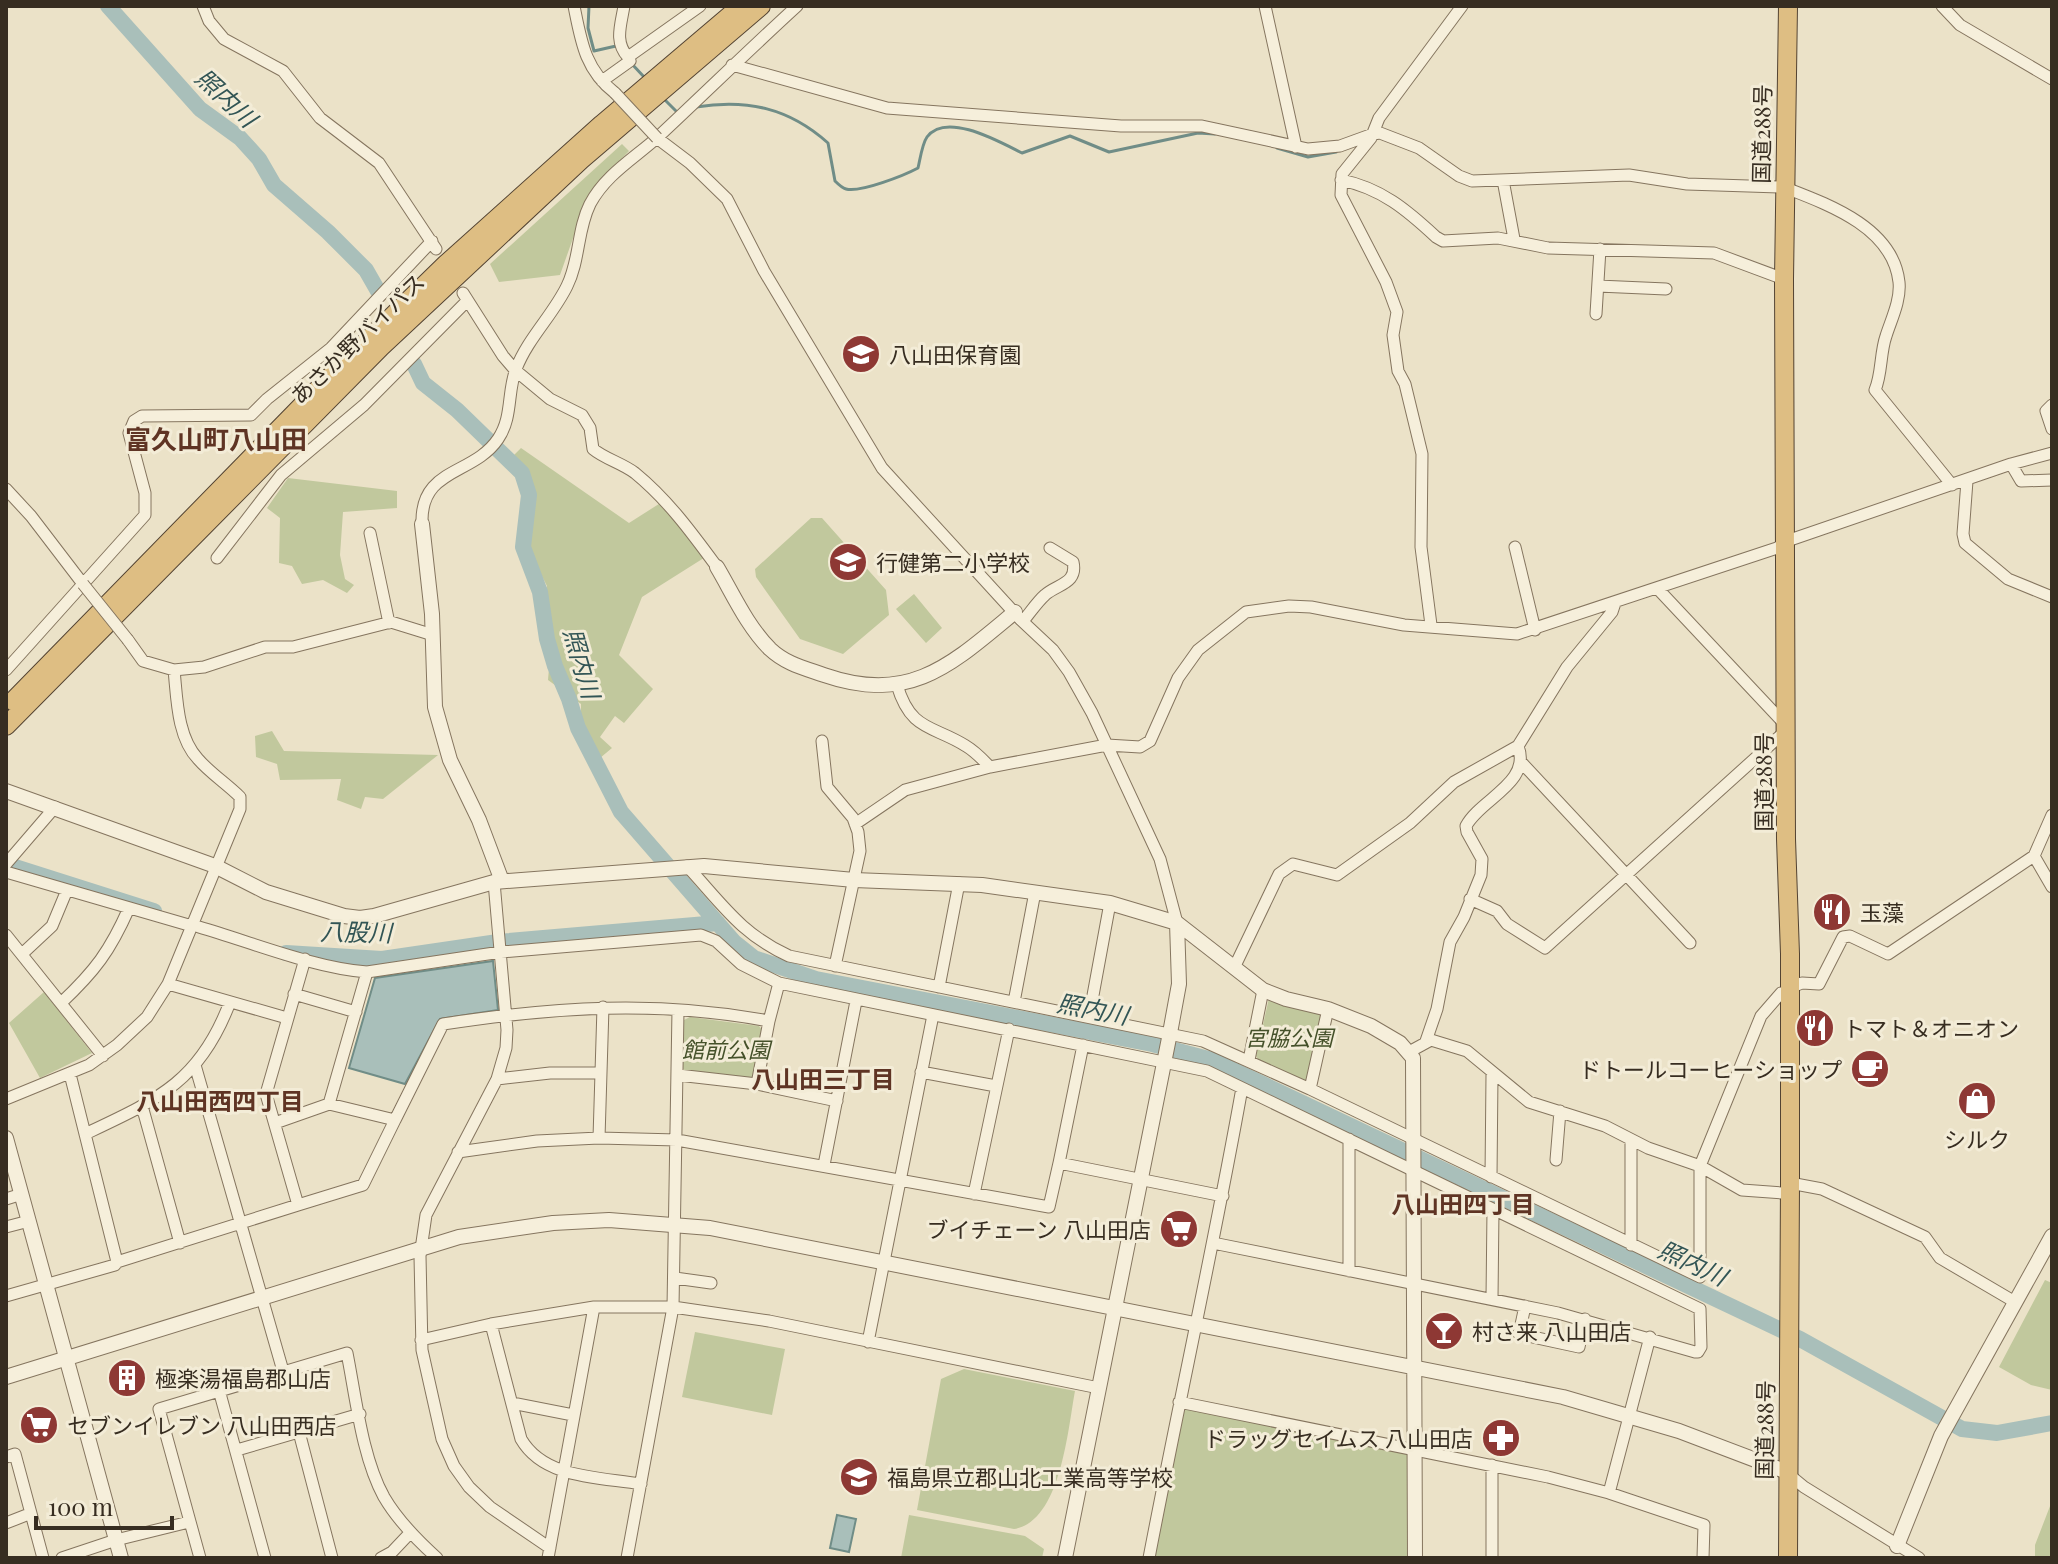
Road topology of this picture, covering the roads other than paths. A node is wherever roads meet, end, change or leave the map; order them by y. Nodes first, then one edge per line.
1 (203, 6) edge
2 (574, 6) edge
3 (624, 6) edge
4 (700, 6) edge
5 (741, 6) edge
6 (761, 6) edge
7 (797, 6) edge
8 (1265, 6) edge
9 (1462, 6) edge
10 (1785, 6) edge
11 (1942, 6) edge
12 (628, 57) junction
13 (732, 65) junction
14 (2052, 79) edge
15 (602, 81) junction
16 (1373, 134) junction
17 (657, 138) junction
18 (1296, 147) junction
19 (1341, 180) junction
20 (1503, 180) junction
21 (1782, 188) junction
22 (1514, 239) junction
23 (1600, 249) junction
24 (1782, 278) junction
25 (1598, 286) junction
26 (1666, 289) dead end
27 (1596, 314) dead end
28 (515, 370) junction
29 (2052, 405) edge
30 (2052, 429) edge
31 (2052, 453) edge
32 (2011, 464) junction
33 (2052, 480) edge
34 (1967, 481) junction
35 (1952, 485) junction
36 (6, 489) edge
37 (422, 524) joint
38 (370, 533) dead end
39 (1782, 545) junction
40 (1515, 547) dead end
41 (1050, 548) dead end
42 (217, 558) dead end
43 (717, 567) joint
44 (83, 584) junction
45 (1657, 588) junction
46 (2052, 597) edge
47 (1615, 603) junction
48 (1019, 617) junction
49 (389, 623) junction
50 (1431, 625) junction
51 (1535, 630) junction
52 (433, 635) junction
53 (6, 670) edge
54 (174, 670) junction
55 (897, 685) junction
56 (6, 709) edge
57 (6, 726) edge
58 (1781, 727) junction
59 (822, 741) dead end
60 (1107, 745) junction
61 (1518, 746) junction
62 (1521, 762) junction
63 (990, 767) junction
64 (6, 791) edge
65 (55, 807) junction
66 (2052, 815) edge
67 (855, 824) junction
68 (2034, 856) junction
69 (6, 864) edge
70 (215, 866) junction
71 (687, 866) junction
72 (6, 872) edge
73 (1626, 874) junction
74 (854, 880) junction
75 (498, 882) junction
76 (959, 883) junction
77 (2052, 887) edge
78 (67, 890) junction
79 (1035, 892) junction
80 (1470, 899) junction
81 (1110, 903) junction
82 (129, 908) junction
83 (1177, 923) junction
84 (196, 927) junction
85 (6, 935) edge
86 (1690, 943) dead end
87 (501, 952) junction
88 (22, 954) junction
89 (305, 959) junction
90 (835, 966) junction
91 (1234, 968) junction
92 (367, 972) junction
93 (779, 983) junction
94 (168, 984) junction
95 (939, 987) junction
96 (1263, 990) junction
97 (1785, 990) junction
98 (294, 994) junction
99 (856, 1001) junction
100 (230, 1002) junction
101 (1014, 1002) junction
102 (61, 1003) junction
103 (603, 1007) junction
104 (1328, 1009) junction
105 (678, 1010) junction
106 (356, 1012) junction
107 (506, 1015) junction
108 (933, 1015) junction
109 (1089, 1017) junction
110 (287, 1018) junction
111 (769, 1021) junction
112 (1009, 1029) junction
113 (1170, 1033) junction
114 (1426, 1041) junction
115 (1083, 1045) junction
116 (1409, 1052) junction
117 (103, 1056) junction
118 (1249, 1060) junction
119 (1164, 1062) junction
120 (195, 1065) junction
121 (921, 1072) junction
122 (601, 1073) junction
123 (70, 1074) junction
124 (678, 1075) junction
125 (1492, 1075) junction
126 (497, 1079) junction
127 (757, 1084) junction
128 (996, 1086) junction
129 (1242, 1088) junction
130 (1310, 1089) junction
131 (6, 1099) edge
132 (837, 1101) junction
133 (329, 1104) junction
134 (142, 1106) junction
135 (1560, 1111) junction
136 (395, 1120) junction
137 (275, 1123) junction
138 (85, 1134) junction
139 (6, 1138) edge
140 (599, 1138) junction
141 (1349, 1139) junction
142 (677, 1140) junction
143 (1413, 1140) junction
144 (1631, 1140) junction
145 (458, 1152) junction
146 (1556, 1160) dead end
147 (1059, 1163) junction
148 (824, 1165) junction
149 (1700, 1166) junction
150 (1414, 1171) junction
151 (1491, 1177) junction
152 (900, 1180) junction
153 (1141, 1180) junction
154 (1786, 1188) junction
155 (22, 1194) junction
156 (974, 1194) junction
157 (1223, 1196) junction
158 (6, 1199) edge
159 (298, 1205) junction
160 (1493, 1209) junction
161 (29, 1221) junction
162 (676, 1223) junction
163 (239, 1225) junction
164 (6, 1227) edge
165 (2052, 1236) edge
166 (180, 1243) junction
167 (1213, 1243) junction
168 (1631, 1245) junction
169 (421, 1248) junction
170 (117, 1262) junction
171 (884, 1262) junction
172 (1349, 1271) junction
173 (675, 1278) junction
174 (711, 1283) dead end
175 (1415, 1284) junction
176 (48, 1286) junction
177 (6, 1296) edge
178 (262, 1297) junction
179 (1492, 1299) junction
180 (2015, 1302) junction
181 (1525, 1306) junction
182 (594, 1307) junction
183 (673, 1307) junction
184 (1115, 1309) junction
185 (1585, 1319) junction
186 (491, 1324) junction
187 (1195, 1324) junction
188 (1650, 1337) junction
189 (421, 1340) junction
190 (868, 1342) junction
191 (66, 1359) junction
192 (1416, 1368) junction
193 (283, 1371) junction
194 (6, 1377) edge
195 (1099, 1388) junction
196 (219, 1390) junction
197 (1179, 1402) junction
198 (512, 1403) junction
199 (360, 1414) junction
200 (573, 1415) junction
201 (1629, 1415) junction
202 (299, 1432) junction
203 (1414, 1449) junction
204 (237, 1450) junction
205 (6, 1457) edge
206 (1492, 1465) junction
207 (1782, 1470) junction
208 (564, 1471) junction
209 (641, 1484) junction
210 (1609, 1493) junction
211 (29, 1514) junction
212 (189, 1522) junction
213 (6, 1523) edge
214 (410, 1533) junction
215 (116, 1540) junction
216 (1897, 1546) junction
217 (549, 1553) edge
218 (386, 1557) edge
219 (1069, 1557) edge
220 (43, 1558) edge
221 (62, 1558) edge
222 (121, 1558) edge
223 (200, 1558) edge
224 (265, 1558) edge
225 (332, 1558) edge
226 (437, 1558) edge
227 (627, 1558) edge
228 (1149, 1558) edge
229 (1415, 1558) edge
230 (1492, 1558) edge
231 (1703, 1558) edge
232 (1776, 1558) edge
233 (1788, 1558) edge
234 (1919, 1558) edge

1 - 44 street
2 - 15 street
3 - 12 street
4 - 12 street
5 - 56 highway, あさか野バイパス
6 - 57 highway, あさか野バイパス
7 - 13 street
8 - 18 street
9 - 16 street
10 - 21 highway, 国道288号
11 - 14 street
12 - 15 street
13 - 17 street
13 - 18 street
15 - 17 street, bridge
16 - 18 street
16 - 19 street
16 - 20 street
17 - 28 street
17 - 48 street
19 - 22 street
19 - 50 street
20 - 21 street
20 - 22 street
21 - 24 highway, 国道288号
21 - 35 street
22 - 23 street
23 - 24 street
23 - 25 street
24 - 39 highway, 国道288号
25 - 26 street
25 - 27 street
28 - 37 street
28 - 42 street
28 - 43 street
29 - 30 street
31 - 32 street
32 - 33 street
32 - 34 street
34 - 35 street
34 - 46 street
35 - 39 street
36 - 44 street
37 - 52 street
38 - 49 street
39 - 45 street
39 - 58 highway, 国道288号
39 - 97 highway, 国道288号
40 - 51 street
41 - 48 street
43 - 55 street
44 - 53 street
44 - 54 street, bridge
45 - 47 street
45 - 58 street
47 - 51 street
47 - 61 street
48 - 55 street
48 - 60 street
49 - 52 street
49 - 54 street
50 - 51 street
50 - 60 street
52 - 75 street
54 - 70 street
55 - 63 street
58 - 73 street
58 - 97 highway, 国道288号
59 - 67 street
60 - 63 street
60 - 83 street
61 - 62 street
61 - 91 street
62 - 73 street
62 - 80 street
63 - 67 street
64 - 65 street
65 - 69 street
65 - 70 street
66 - 68 street
67 - 74 street
68 - 77 street
68 - 97 street
70 - 75 street
70 - 84 street
71 - 74 street
71 - 75 street
71 - 90 street
72 - 78 street
73 - 80 street
73 - 86 street
74 - 76 street
74 - 90 street
75 - 87 street
76 - 79 street
76 - 95 street
78 - 82 street
78 - 88 street
79 - 81 street
79 - 101 street
80 - 114 street
81 - 83 street
81 - 109 street
82 - 84 street
82 - 102 street
83 - 91 street
83 - 113 street
84 - 89 street
84 - 94 street
85 - 88 street
87 - 92 street
87 - 93 street
87 - 107 street
88 - 102 street
89 - 92 street
89 - 98 street
90 - 95 street
91 - 96 street
92 - 106 street
93 - 99 street
93 - 111 street
94 - 100 street
94 - 117 street
95 - 101 street
96 - 104 street
96 - 118 street
97 - 149 street
97 - 154 highway, 国道288号
98 - 106 street
98 - 110 street
99 - 108 street
99 - 132 street
100 - 110 street
100 - 120 street
101 - 109 street
102 - 117 street
103 - 105 street
103 - 107 street
103 - 122 street
104 - 116 street
104 - 130 street
105 - 111 street
105 - 124 street
106 - 133 street
107 - 126 street
107 - 136 street
108 - 112 street
108 - 121 street
109 - 113 street
110 - 137 street
111 - 127 street
112 - 115 street
112 - 128 street
113 - 118 street
113 - 119 street
114 - 116 street
114 - 125 street
115 - 119 street
115 - 147 street
116 - 143 street
117 - 123 street
118 - 130 street
119 - 129 street
119 - 153 street
120 - 134 street
120 - 163 street
121 - 128 street
121 - 152 street
122 - 126 street
122 - 140 street
123 - 131 street
123 - 138 street
124 - 127 street
124 - 142 street
125 - 135 street
125 - 151 street
126 - 145 street
127 - 132 street
128 - 156 street
129 - 141 street
129 - 157 street
130 - 143 street
132 - 148 street
133 - 136 street
133 - 137 street
134 - 138 street
134 - 166 street
135 - 144 street
135 - 146 street
136 - 159 street
137 - 159 street
138 - 170 street
139 - 155 street
140 - 142 street
140 - 145 street
141 - 150 street
141 - 172 street
142 - 148 street
142 - 162 street
143 - 150 street
143 - 151 street
144 - 149 street
144 - 168 street
145 - 169 street
147 - 153 street
147 - 156 street
148 - 152 street
149 - 154 street
149 - 168 street
150 - 160 street
150 - 175 street
151 - 168 street
152 - 156 street
152 - 171 street
153 - 157 street
153 - 184 street
154 - 180 street
154 - 207 highway, 国道288号
155 - 158 street
155 - 161 street
157 - 167 street
159 - 163 street
160 - 179 street
160 - 188 street
161 - 164 street
161 - 176 street
162 - 169 street
162 - 171 street
162 - 173 street
163 - 166 street
163 - 178 street
165 - 180 street
166 - 170 street
167 - 172 street
167 - 187 street
169 - 178 street
169 - 189 street
170 - 176 street
171 - 184 street
171 - 190 street
172 - 175 street
173 - 174 street
173 - 183 street
175 - 179 street
175 - 192 street
176 - 177 street
176 - 191 street
178 - 191 street
178 - 193 street
179 - 181 street
180 - 216 street
181 - 185 street
181 - 185 street
182 - 183 street
182 - 186 street
182 - 200 street
183 - 190 street
183 - 209 street
184 - 187 street
184 - 195 street
185 - 188 street
186 - 189 street
186 - 198 street
187 - 192 street
187 - 197 street
188 - 201 street
189 - 217 street
190 - 195 street
191 - 194 street
191 - 215 street
192 - 201 street
192 - 203 street
193 - 196 street
193 - 199 street
195 - 219 street
196 - 204 street
196 - 212 street
197 - 203 street
197 - 228 street
198 - 200 street
198 - 208 street
199 - 202 street
199 - 214 street
200 - 208 street
201 - 207 street
201 - 210 street
202 - 204 street
202 - 225 street
203 - 206 street
203 - 229 street
204 - 224 street
205 - 211 street
206 - 210 street
206 - 230 street
207 - 216 street
207 - 232 highway, 国道288号
207 - 233 highway, 国道288号
208 - 209 street
208 - 217 street
209 - 227 street
210 - 231 street
211 - 213 street
211 - 220 street
212 - 215 street
212 - 223 street
214 - 218 street
214 - 226 street
215 - 221 street
215 - 222 street
216 - 234 street

